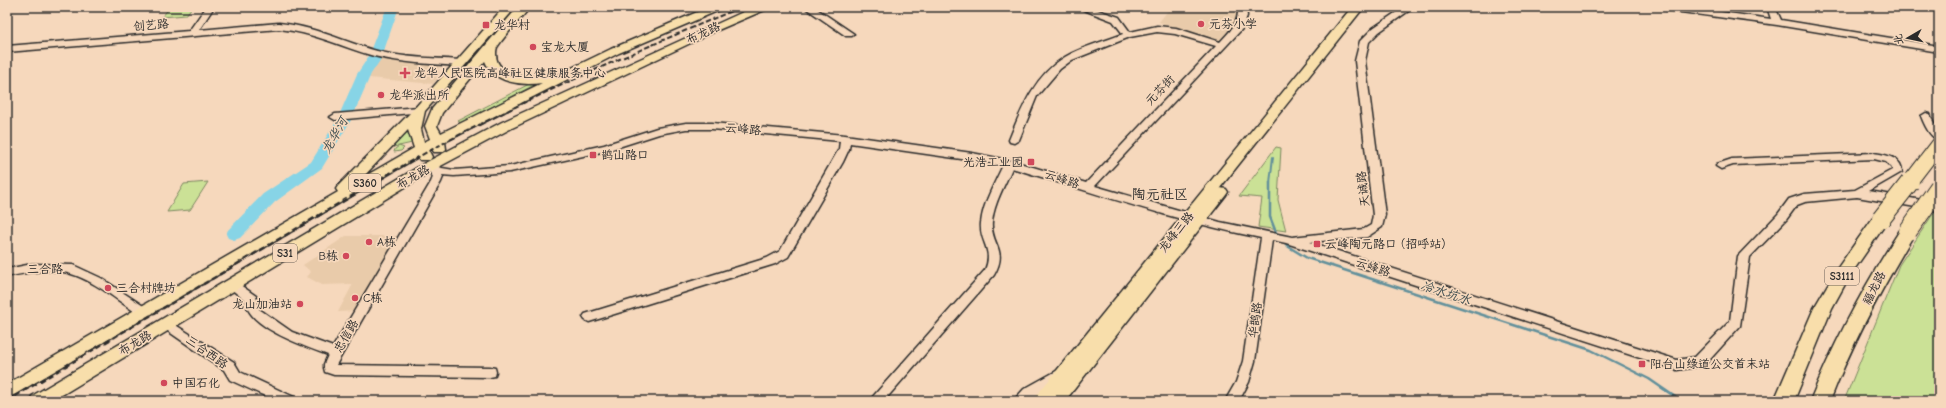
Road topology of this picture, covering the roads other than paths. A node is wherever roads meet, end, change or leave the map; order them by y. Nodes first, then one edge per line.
1 (210, 7) edge
2 (510, 7) edge
3 (524, 7) edge
4 (718, 7) edge
5 (763, 7) edge
6 (808, 7) edge
7 (1080, 7) edge
8 (1242, 7) edge
9 (1358, 7) edge
10 (1368, 7) edge
11 (1410, 7) edge
12 (1666, 7) edge
13 (1771, 7) edge
14 (1777, 22) junction
15 (192, 33) junction
16 (850, 34) dead end
17 (1128, 35) junction
18 (491, 45) junction
19 (1222, 45) junction
20 (7, 49) edge
21 (1939, 49) edge
22 (460, 63) junction
23 (568, 74) junction
24 (419, 110) junction
25 (1926, 116) dead end
26 (336, 117) dead end
27 (1939, 137) edge
28 (845, 138) junction
29 (438, 140) junction
30 (1014, 140) dead end
31 (1939, 144) edge
32 (421, 150) junction
33 (1009, 163) junction
34 (430, 166) junction
35 (1721, 166) dead end
36 (1939, 187) edge
37 (1087, 188) junction
38 (1857, 193) junction
39 (1932, 206) edge
40 (308, 216) junction
41 (1193, 219) junction
42 (326, 229) junction
43 (1280, 238) junction
44 (7, 274) edge
45 (232, 285) junction
46 (1133, 294) junction
47 (144, 312) junction
48 (589, 317) dead end
49 (166, 324) junction
50 (336, 353) junction
51 (490, 372) dead end
52 (1063, 373) junction
53 (7, 392) edge
54 (1821, 399) edge
55 (38, 401) edge
56 (289, 401) edge
57 (876, 401) edge
58 (1020, 401) edge
59 (1040, 401) edge
60 (1055, 401) edge
61 (1232, 401) edge
62 (1784, 401) edge

1 - 15 street
2 - 22 main road
3 - 18 main road
4 - 23 main road, 布龙路 / S360
5 - 34 main road, 布龙路
6 - 16 street
7 - 17 street
8 - 19 street, 元芬街
9 - 41 main road, 龙峰三路
10 - 41 main road, 龙峰三路
11 - 43 street, 天诚路
12 - 14 street
13 - 14 street
14 - 21 street
15 - 20 street, 创艺路
15 - 22 street, 创艺路
17 - 19 street
17 - 30 street
18 - 23 main road
18 - 29 main road
19 - 37 street, 元芬街
22 - 24 main road
23 - 29 main road, 布龙路 / S360
24 - 26 street
24 - 32 main road
24 - 40 main road
25 - 27 street
28 - 33 street, 云峰路
28 - 34 street, 云峰路
28 - 48 street
29 - 32 main road, 布龙路 / S360
29 - 34 main road
31 - 62 highway, S3111, bridge
32 - 34 main road
32 - 40 main road, 布龙路 / S360
33 - 37 street, 云峰路
33 - 57 street
34 - 42 main road, 布龙路 / S31
34 - 50 street, 忠信路
35 - 38 street
36 - 39 highway, S3111, bridge
37 - 41 street, 云峰路
38 - 39 street
38 - 43 street, 云峰路
39 - 54 highway, 福龙路 / S3111, bridge
40 - 42 main road
40 - 47 main road, 布龙路 / S31
41 - 43 street, 云峰路
41 - 46 main road, 龙峰三路
42 - 45 main road, 布龙路 / S31
43 - 61 street, 华鹊路
44 - 47 street, 三合路
45 - 49 main road, 布龙路 / S31
45 - 50 street
46 - 52 main road, 龙峰三路
46 - 60 main road, 龙峰三路
47 - 53 main road, 布龙路 / S31
49 - 55 main road, 布龙路 / S31
49 - 56 street, 三合西路
50 - 51 street, 忠信路
52 - 58 street
52 - 59 main road, 龙峰三路

